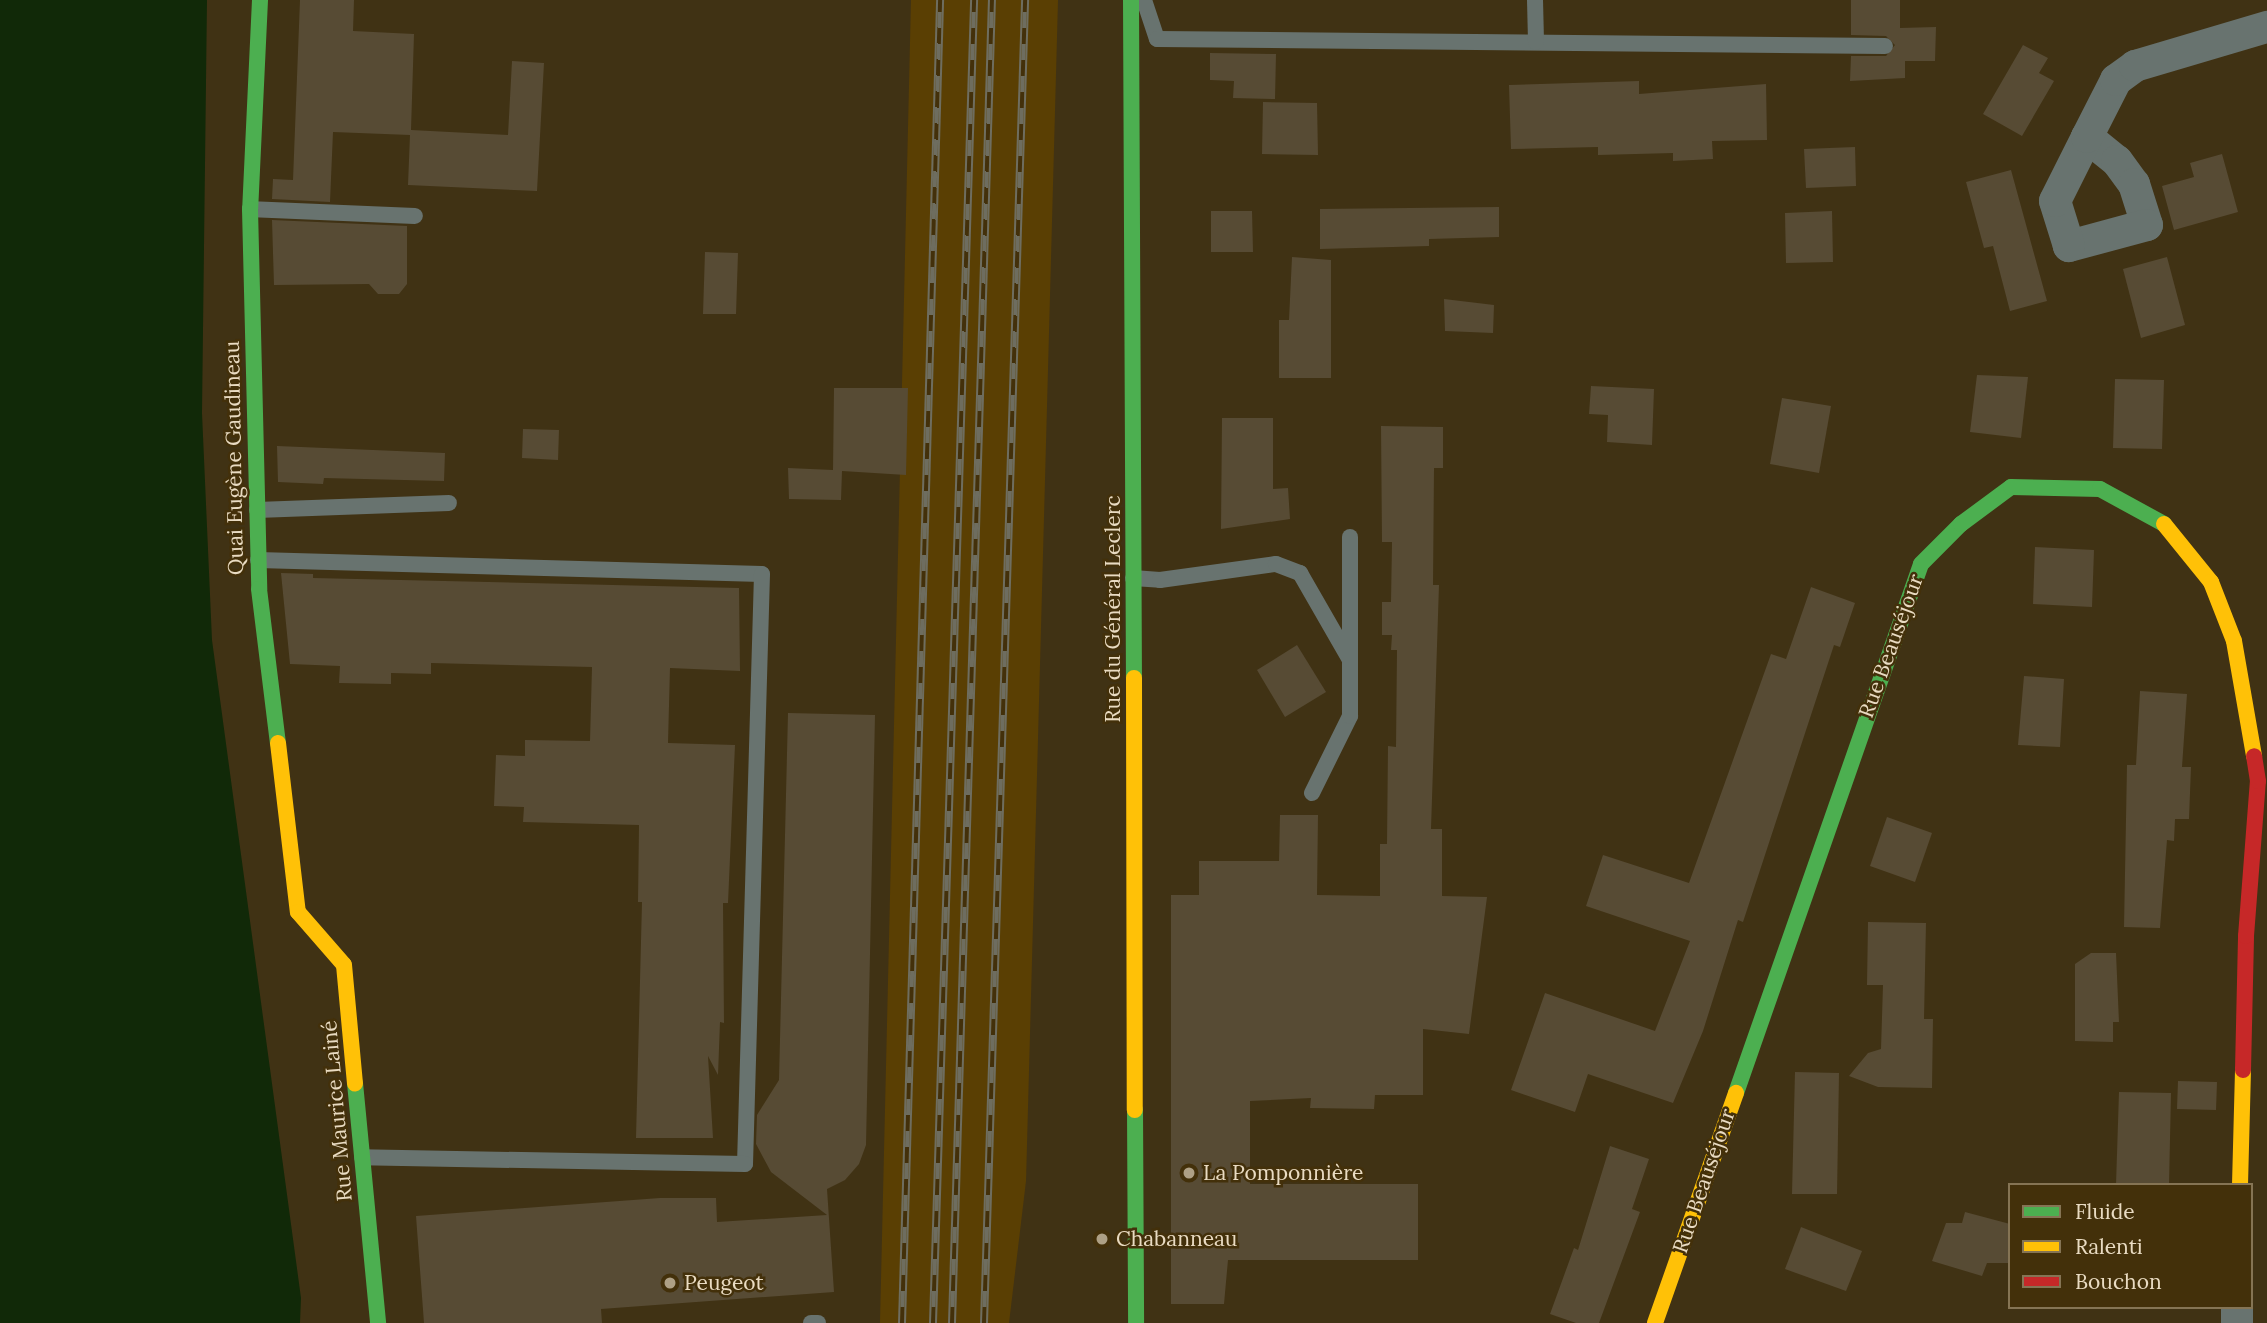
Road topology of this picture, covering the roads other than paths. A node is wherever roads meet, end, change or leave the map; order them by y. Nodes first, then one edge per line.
1 (260, 0) edge
2 (1131, 0) edge
3 (1144, 0) edge
4 (1535, 0) edge
5 (2267, 27) edge
6 (1536, 42) junction
7 (1885, 46) dead end
8 (2087, 137) dead end
9 (250, 209) junction
10 (415, 216) dead end
11 (449, 503) dead end
12 (257, 510) junction
13 (1350, 537) dead end
14 (258, 560) junction
15 (1133, 579) junction
16 (1350, 660) junction
17 (2262, 776) edge
18 (1312, 793) dead end
19 (298, 912) joint
20 (362, 1157) junction
21 (2240, 1183) edge
22 (1136, 1219) junction
23 (378, 1323) edge
24 (811, 1323) edge
25 (818, 1323) edge
26 (1127, 1323) edge
27 (1136, 1323) edge
28 (1655, 1323) edge

1 - 9 street, Quai Eugène Gaudineau
2 - 15 street, Rue du Général Leclerc
3 - 6 lane
4 - 6 lane
5 - 8 street
6 - 7 lane
9 - 10 lane
9 - 12 street, Quai Eugène Gaudineau
11 - 12 lane
12 - 14 street, Quai Eugène Gaudineau
13 - 16 lane
14 - 19 street, Quai Eugène Gaudineau
14 - 20 lane
15 - 16 lane
15 - 22 street, Rue du Général Leclerc
16 - 18 lane
17 - 21 street, Rue Beauséjour
17 - 28 street, Rue Beauséjour
19 - 20 street, Rue Maurice Lainé
20 - 23 street, Rue Maurice Lainé
22 - 26 street
22 - 27 street
24 - 25 lane

